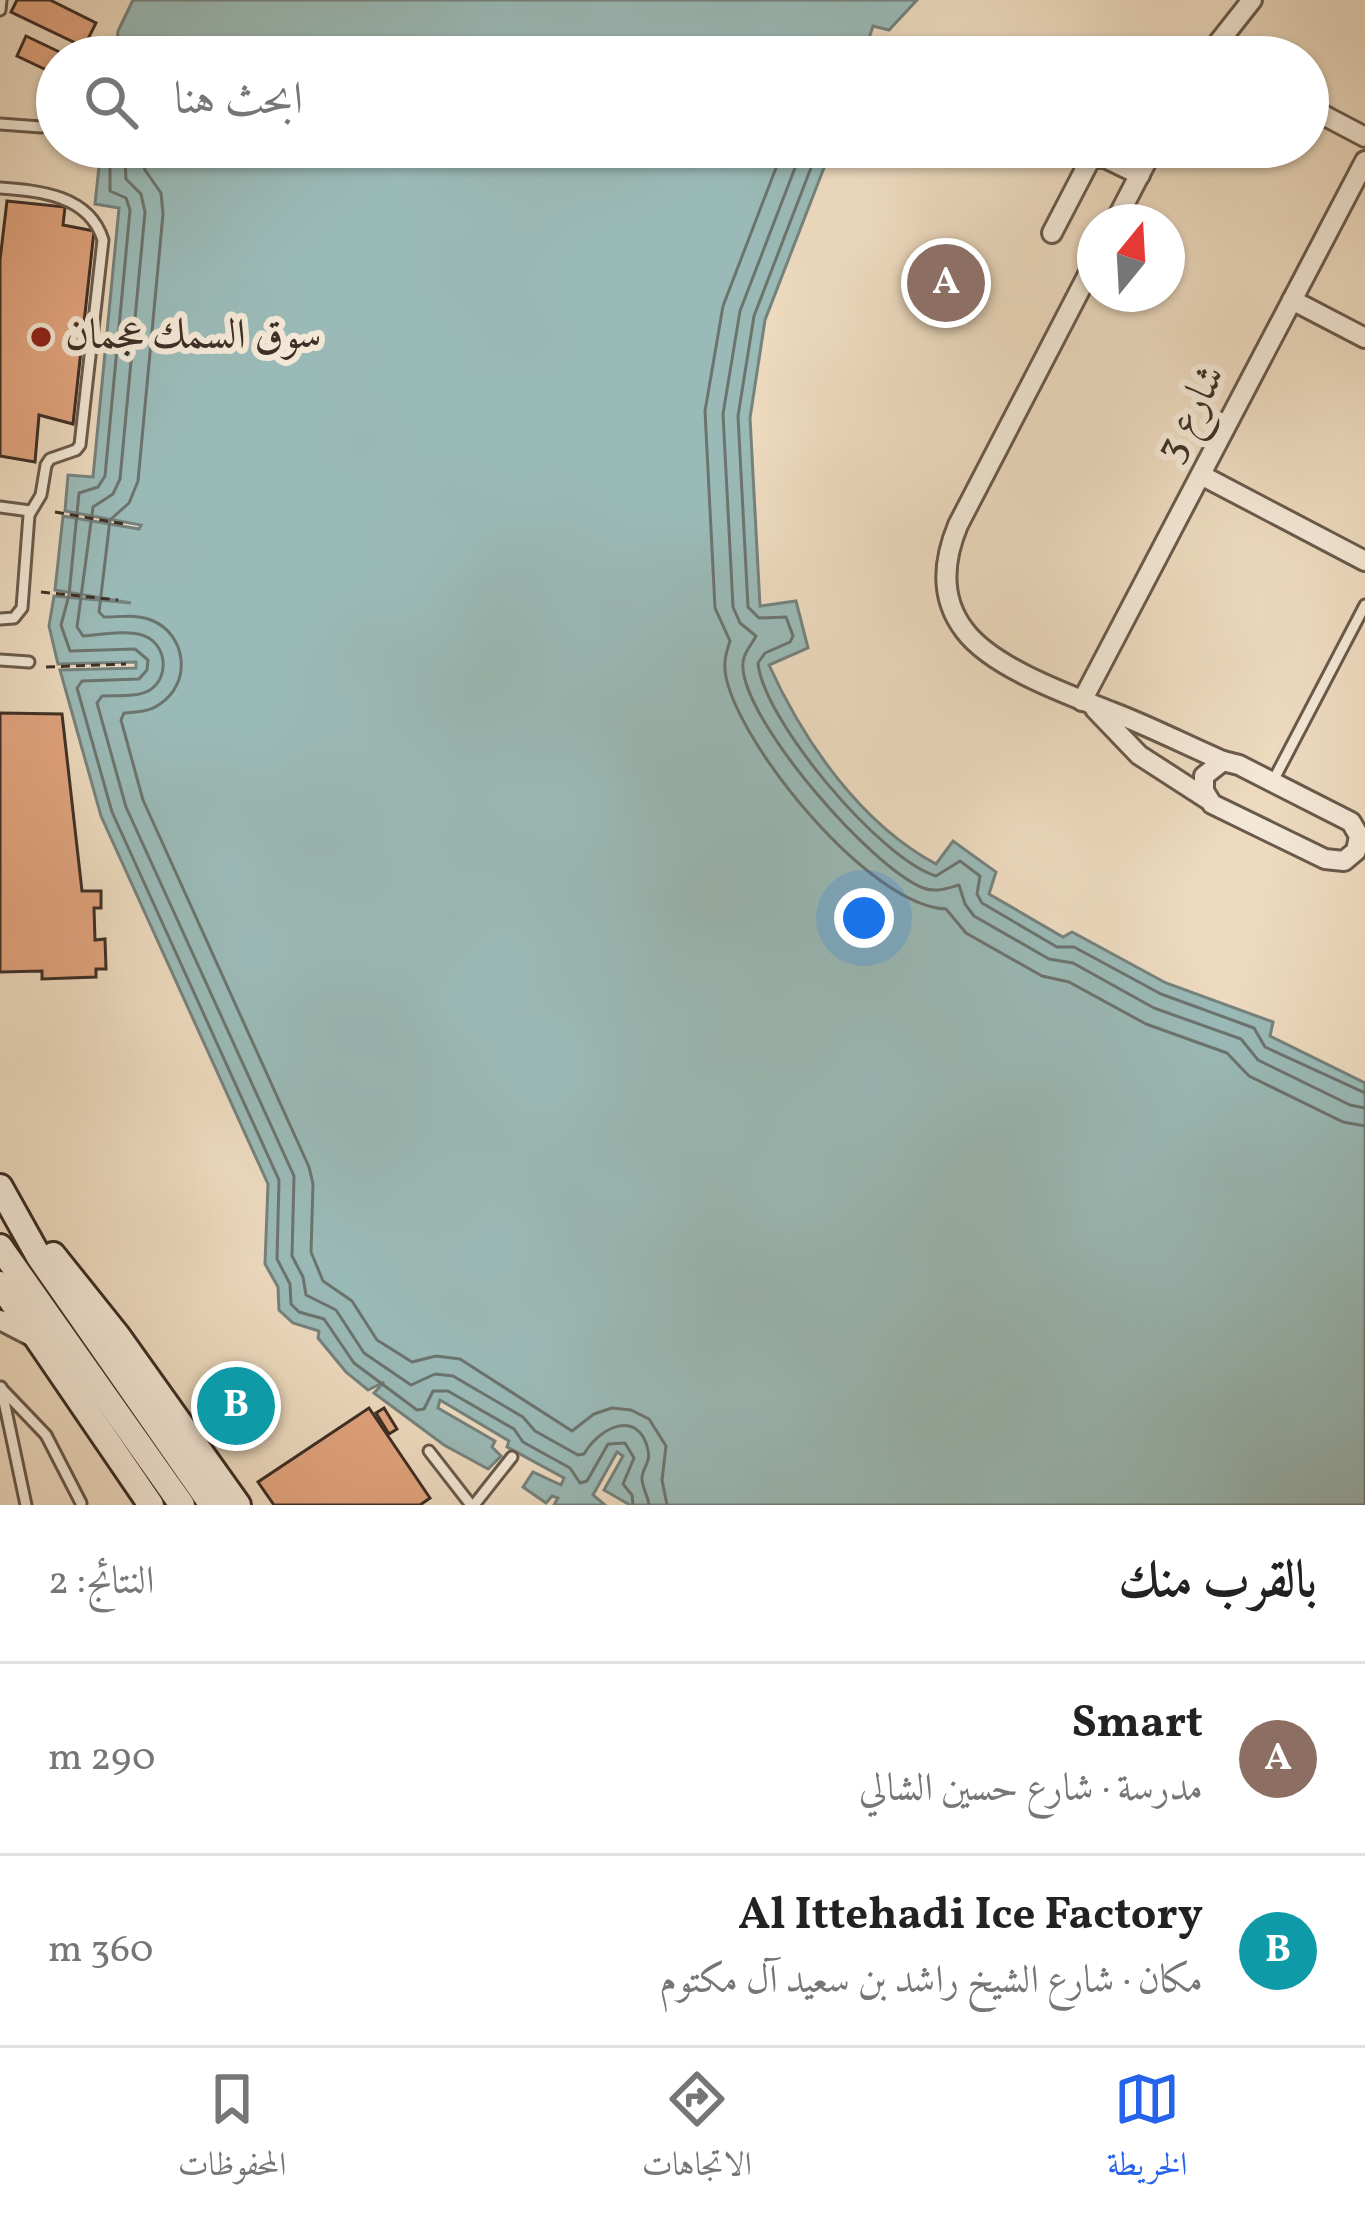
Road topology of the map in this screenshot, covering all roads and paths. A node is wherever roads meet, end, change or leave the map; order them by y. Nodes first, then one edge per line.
1 (1, 0) edge
2 (1252, 0) edge
3 (0, 10) edge
4 (1225, 36) edge
5 (1329, 117) edge
6 (0, 124) edge
7 (36, 127) edge
8 (1365, 137) edge
9 (1365, 160) edge
10 (1086, 168) edge
11 (1125, 168) edge
12 (1144, 168) edge
13 (1140, 175) junction
14 (0, 188) edge
15 (1125, 204) edge
16 (1052, 233) dead end
17 (1077, 297) edge
18 (1292, 300) junction
19 (1365, 338) edge
20 (1201, 475) junction
21 (0, 507) edge
22 (30, 512) junction
23 (55, 512) dead end
24 (124, 524) dead end
25 (1365, 561) edge
26 (40, 592) dead end
27 (118, 600) dead end
28 (1365, 605) edge
29 (0, 619) edge
30 (0, 660) edge
31 (29, 662) dead end
32 (126, 664) dead end
33 (46, 667) dead end
34 (1087, 704) junction
35 (1223, 761) junction
36 (1273, 782) junction
37 (1208, 799) junction
38 (1361, 831) edge
39 (1336, 862) junction
40 (1363, 871) edge
41 (0, 1187) edge
42 (17, 1220) junction
43 (0, 1247) edge
44 (0, 1284) edge
45 (0, 1320) edge
46 (35, 1339) junction
47 (1, 1385) edge
48 (429, 1451) dead end
49 (512, 1456) dead end
50 (142, 1501) edge
51 (83, 1504) edge
52 (26, 1505) edge
53 (182, 1505) edge
54 (212, 1505) edge
55 (238, 1505) edge
56 (473, 1505) edge

1 - 3 lane
2 - 4 street
5 - 8 street
6 - 7 lane
9 - 18 street, شارع 3
10 - 16 street
11 - 13 street
12 - 13 street
13 - 15 street
14 - 22 lane
17 - 34 street
18 - 19 street
18 - 20 street, شارع 3
20 - 25 street
20 - 34 street, شارع 3
21 - 22 lane
22 - 29 lane
23 - 24 path
26 - 27 path
28 - 36 lane
30 - 31 lane
32 - 33 path
34 - 35 street
34 - 37 street
35 - 36 street
35 - 37 street
36 - 38 street
37 - 39 street
38 - 39 street
39 - 40 street
41 - 42 main road
42 - 54 main road
42 - 55 main road
43 - 53 main road
44 - 46 main road
45 - 46 street
46 - 50 main road
47 - 51 lane
47 - 52 lane
48 - 56 lane
49 - 56 lane

